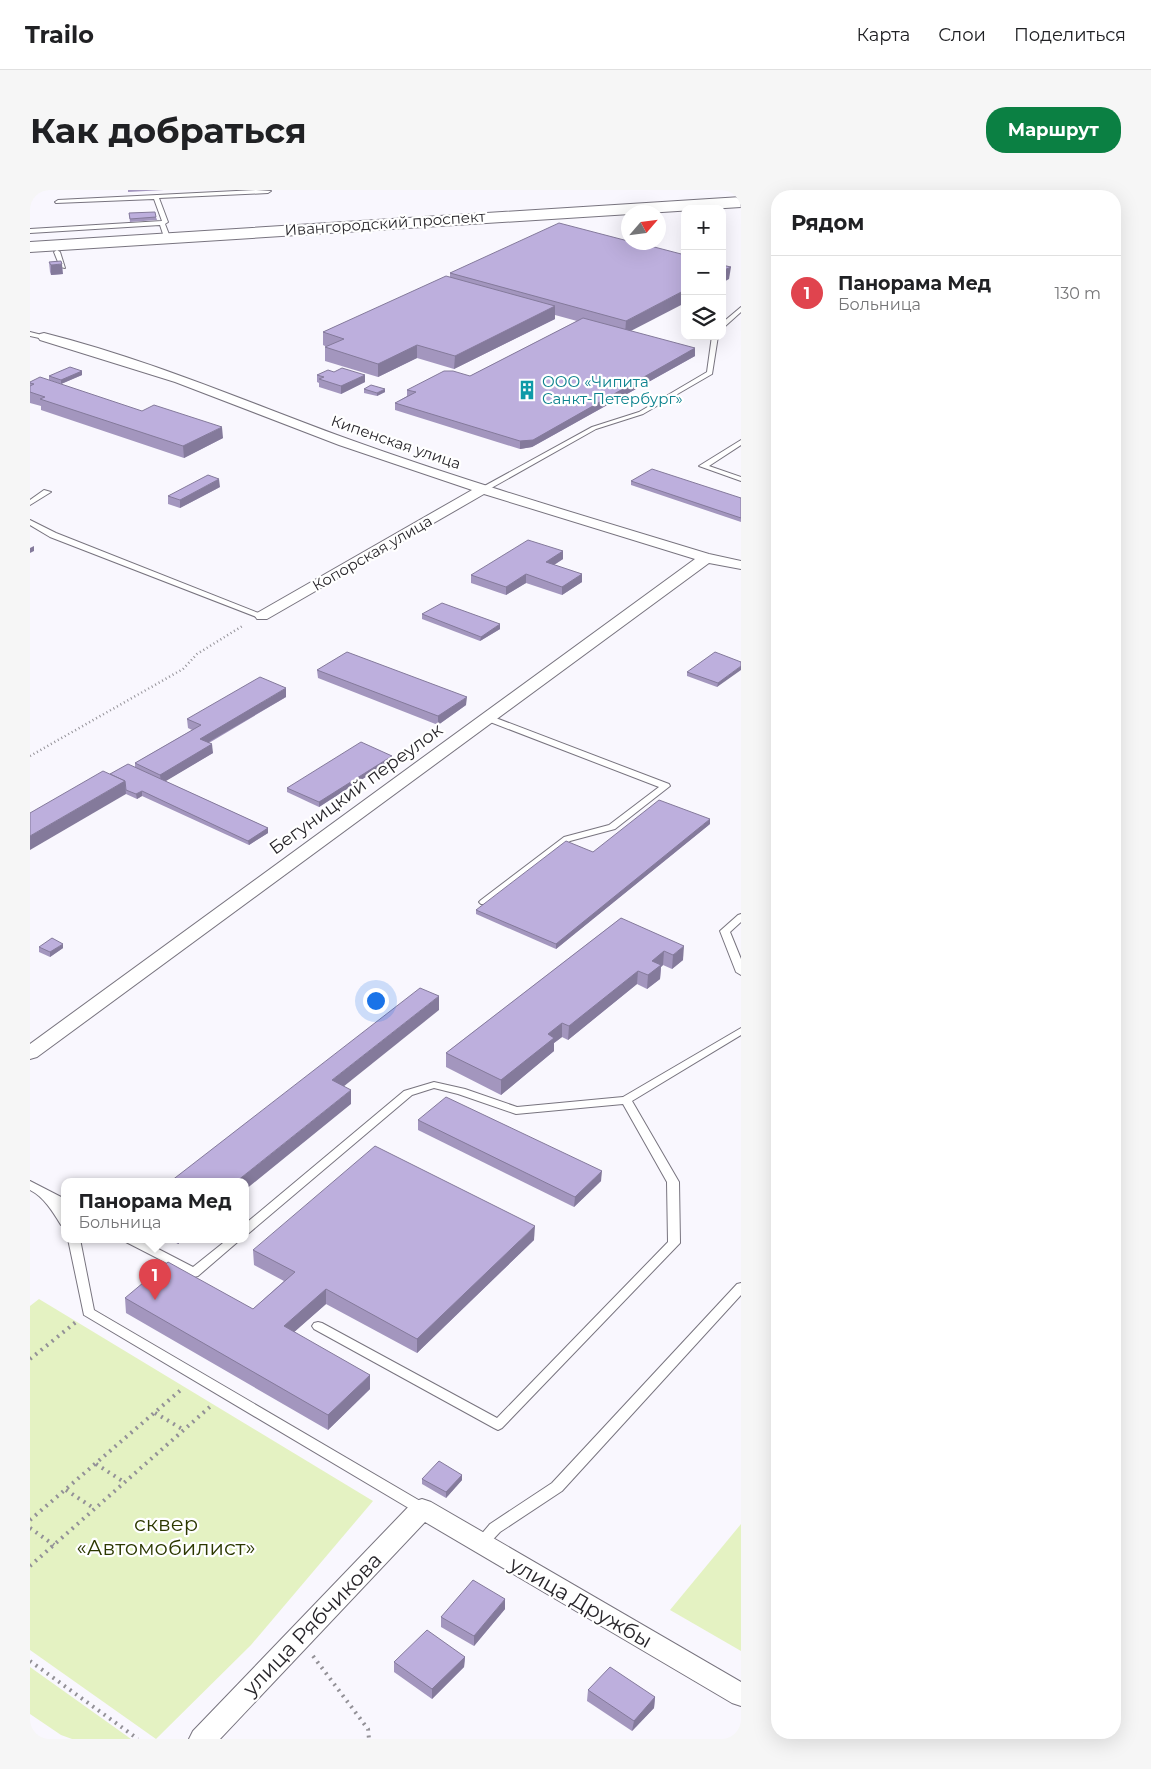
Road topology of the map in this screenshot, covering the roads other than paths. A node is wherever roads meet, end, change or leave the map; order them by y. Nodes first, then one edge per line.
1 (268, 191) edge
2 (156, 198) junction
3 (58, 202) dead end
4 (741, 202) edge
5 (741, 210) edge
6 (726, 212) edge
7 (681, 213) edge
8 (666, 214) edge
9 (621, 217) edge
10 (165, 230) junction
11 (30, 231) edge
12 (30, 247) edge
13 (30, 254) edge
14 (741, 308) edge
15 (726, 323) edge
16 (30, 334) edge
17 (44, 337) joint
18 (714, 340) edge
19 (741, 442) edge
20 (741, 478) edge
21 (483, 489) junction
22 (48, 492) dead end
23 (30, 503) edge
24 (30, 522) edge
25 (706, 558) junction
26 (741, 565) edge
27 (262, 616) joint
28 (488, 718) junction
29 (484, 902) edge
30 (741, 917) edge
31 (741, 972) edge
32 (741, 1031) edge
33 (30, 1053) edge
34 (626, 1100) junction
35 (35, 1188) edge
36 (61, 1202) edge
37 (61, 1215) edge
38 (249, 1227) edge
39 (75, 1243) edge
40 (138, 1243) edge
41 (229, 1243) edge
42 (741, 1286) edge
43 (318, 1326) dead end
44 (422, 1509) junction
45 (480, 1544) junction
46 (741, 1695) edge
47 (203, 1739) edge

1 - 2 lane
2 - 3 lane
2 - 10 lane
4 - 10 highway, Ивангородский проспект
5 - 6 highway
7 - 8 highway
9 - 13 highway, Ивангородский проспект
10 - 11 lane
10 - 12 highway, Ивангородский проспект
14 - 15 lane
16 - 17 lane
17 - 21 street, Кипенская улица
18 - 21 lane
19 - 20 lane
21 - 25 street, Кипенская улица
21 - 27 street, Копорская улица
22 - 23 lane
24 - 27 lane
25 - 26 street, Кипенская улица
25 - 28 street, Бегуницкий переулок
28 - 29 lane
28 - 33 street, Бегуницкий переулок
30 - 31 lane
32 - 34 lane
34 - 38 lane
34 - 43 lane
35 - 36 lane
35 - 37 lane
39 - 44 lane
40 - 41 lane
42 - 45 lane
44 - 45 street, улица Дружбы
44 - 47 street, улица Рябчикова
45 - 46 street, улица Дружбы

